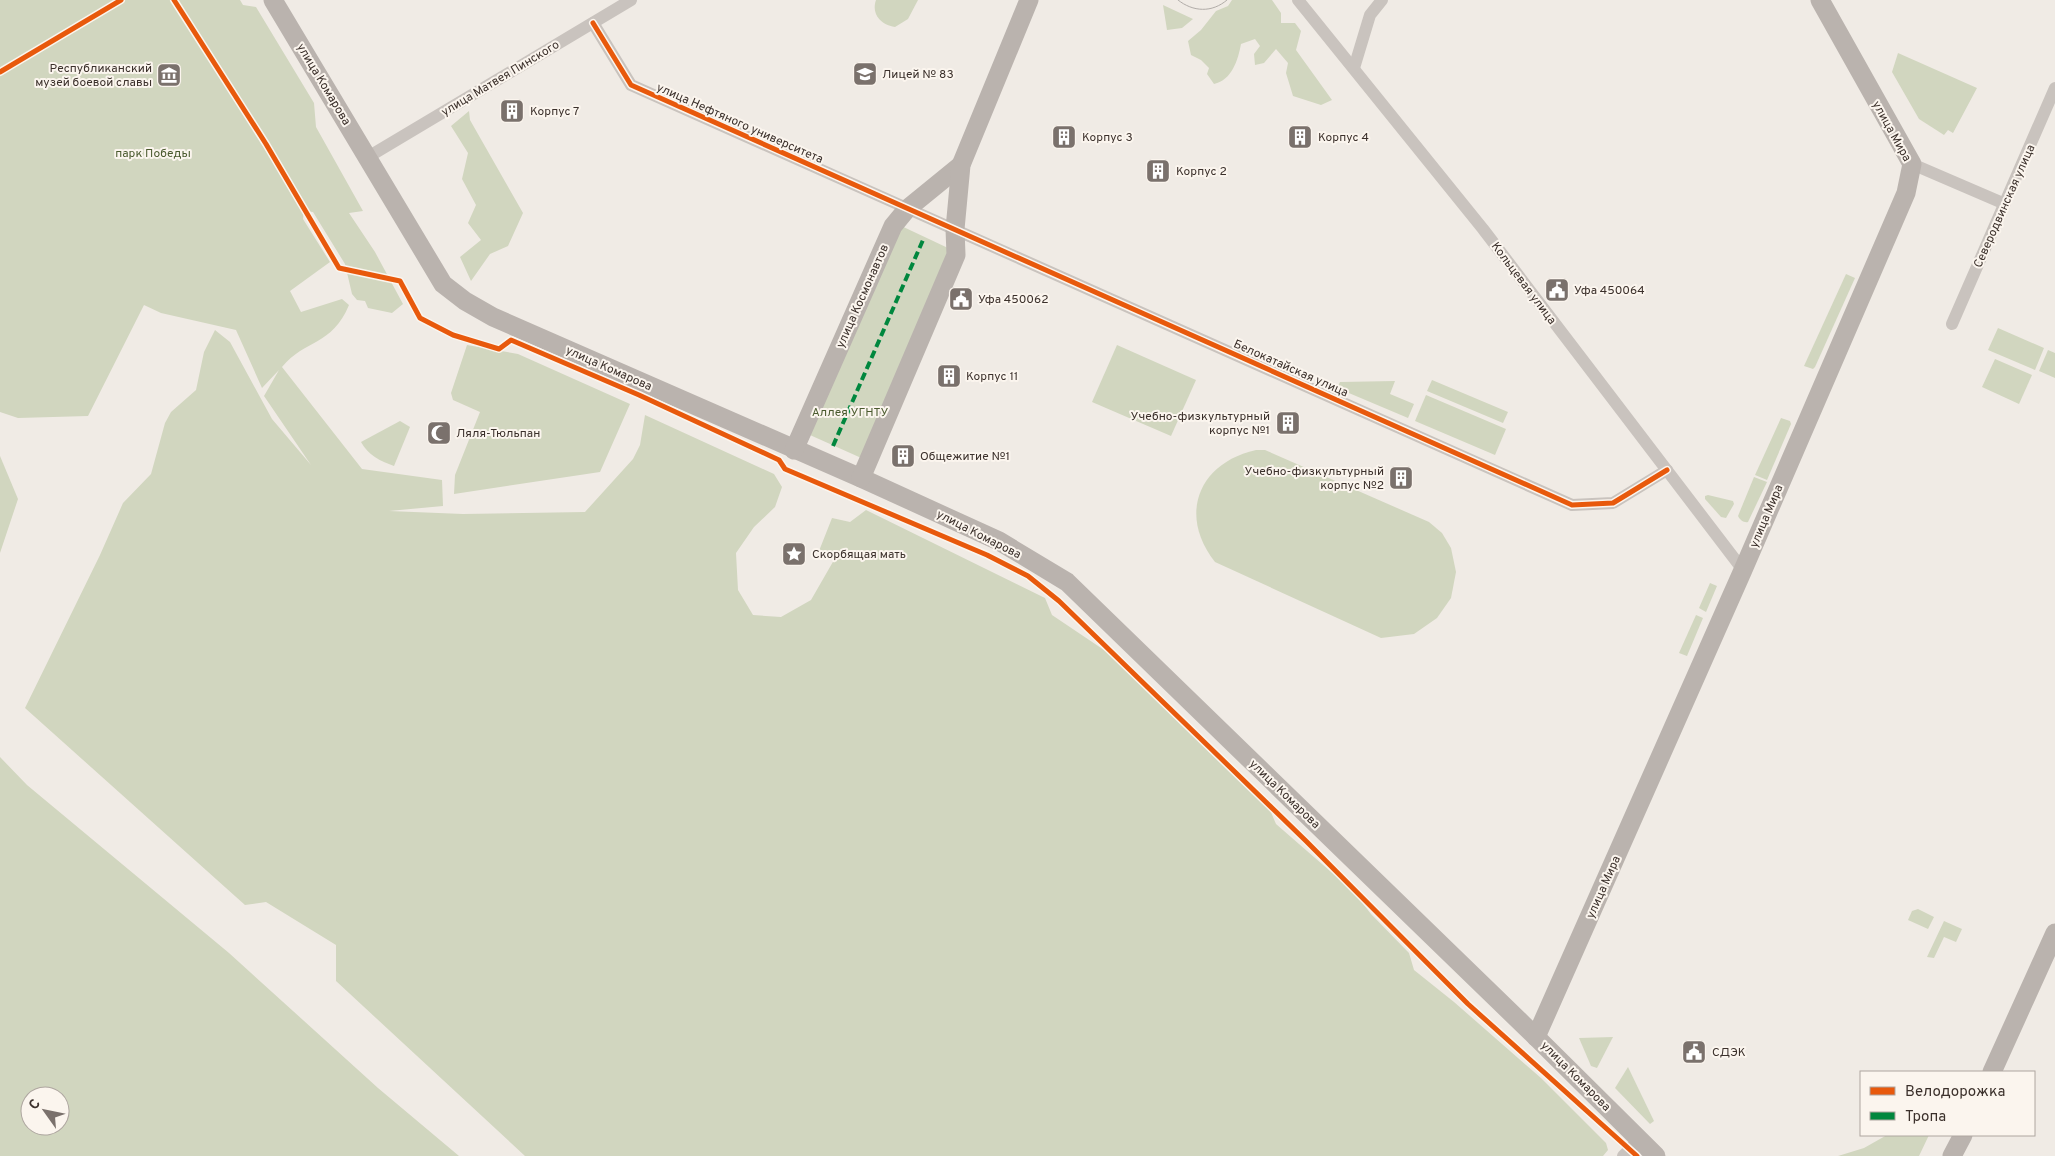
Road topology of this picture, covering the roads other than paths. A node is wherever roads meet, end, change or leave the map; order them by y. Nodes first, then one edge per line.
1 (273, 0) edge
2 (631, 0) edge
3 (1029, 0) edge
4 (1298, 0) edge
5 (1382, 0) edge
6 (1820, 0) edge
7 (593, 23) junction
8 (1354, 68) junction
9 (2055, 88) edge
10 (368, 158) junction
11 (1912, 164) junction
12 (961, 165) junction
13 (2005, 204) junction
14 (907, 209) junction
15 (955, 229) junction
16 (1952, 324) dead end
17 (794, 450) junction
18 (1666, 470) junction
19 (861, 478) junction
20 (1743, 570) junction
21 (2055, 933) edge
22 (1536, 1037) junction
23 (1992, 1071) edge
24 (1962, 1136) edge
25 (1969, 1136) edge
26 (1640, 1140) junction
27 (1624, 1156) edge
28 (1656, 1156) edge
29 (1952, 1156) edge
30 (1964, 1156) edge

1 - 10 main road, улица Комарова
2 - 7 street, улица Матвея Пинского
3 - 12 main road, улица Космонавтов
4 - 8 street, Кольцевая улица
5 - 8 street
6 - 11 main road, улица Мира
7 - 10 street, улица Матвея Пинского
7 - 14 street, улица Нефтяного университета
8 - 18 street, Кольцевая улица
9 - 13 street, Северодвинская улица
10 - 17 main road, улица Комарова
11 - 13 street
11 - 20 main road, улица Мира
12 - 14 main road, улица Космонавтов
12 - 15 main road, улица Космонавтов
13 - 16 street, Северодвинская улица
14 - 15 street, Белокатайская улица
14 - 17 main road, улица Космонавтов
15 - 18 street, Белокатайская улица
15 - 19 main road, улица Космонавтов
17 - 19 main road, улица Комарова
18 - 20 street, Кольцевая улица
19 - 22 main road, улица Комарова
20 - 22 main road, улица Мира
21 - 23 main road
22 - 26 main road, улица Комарова
24 - 29 main road
25 - 30 main road
26 - 27 street
26 - 28 main road, улица Комарова

